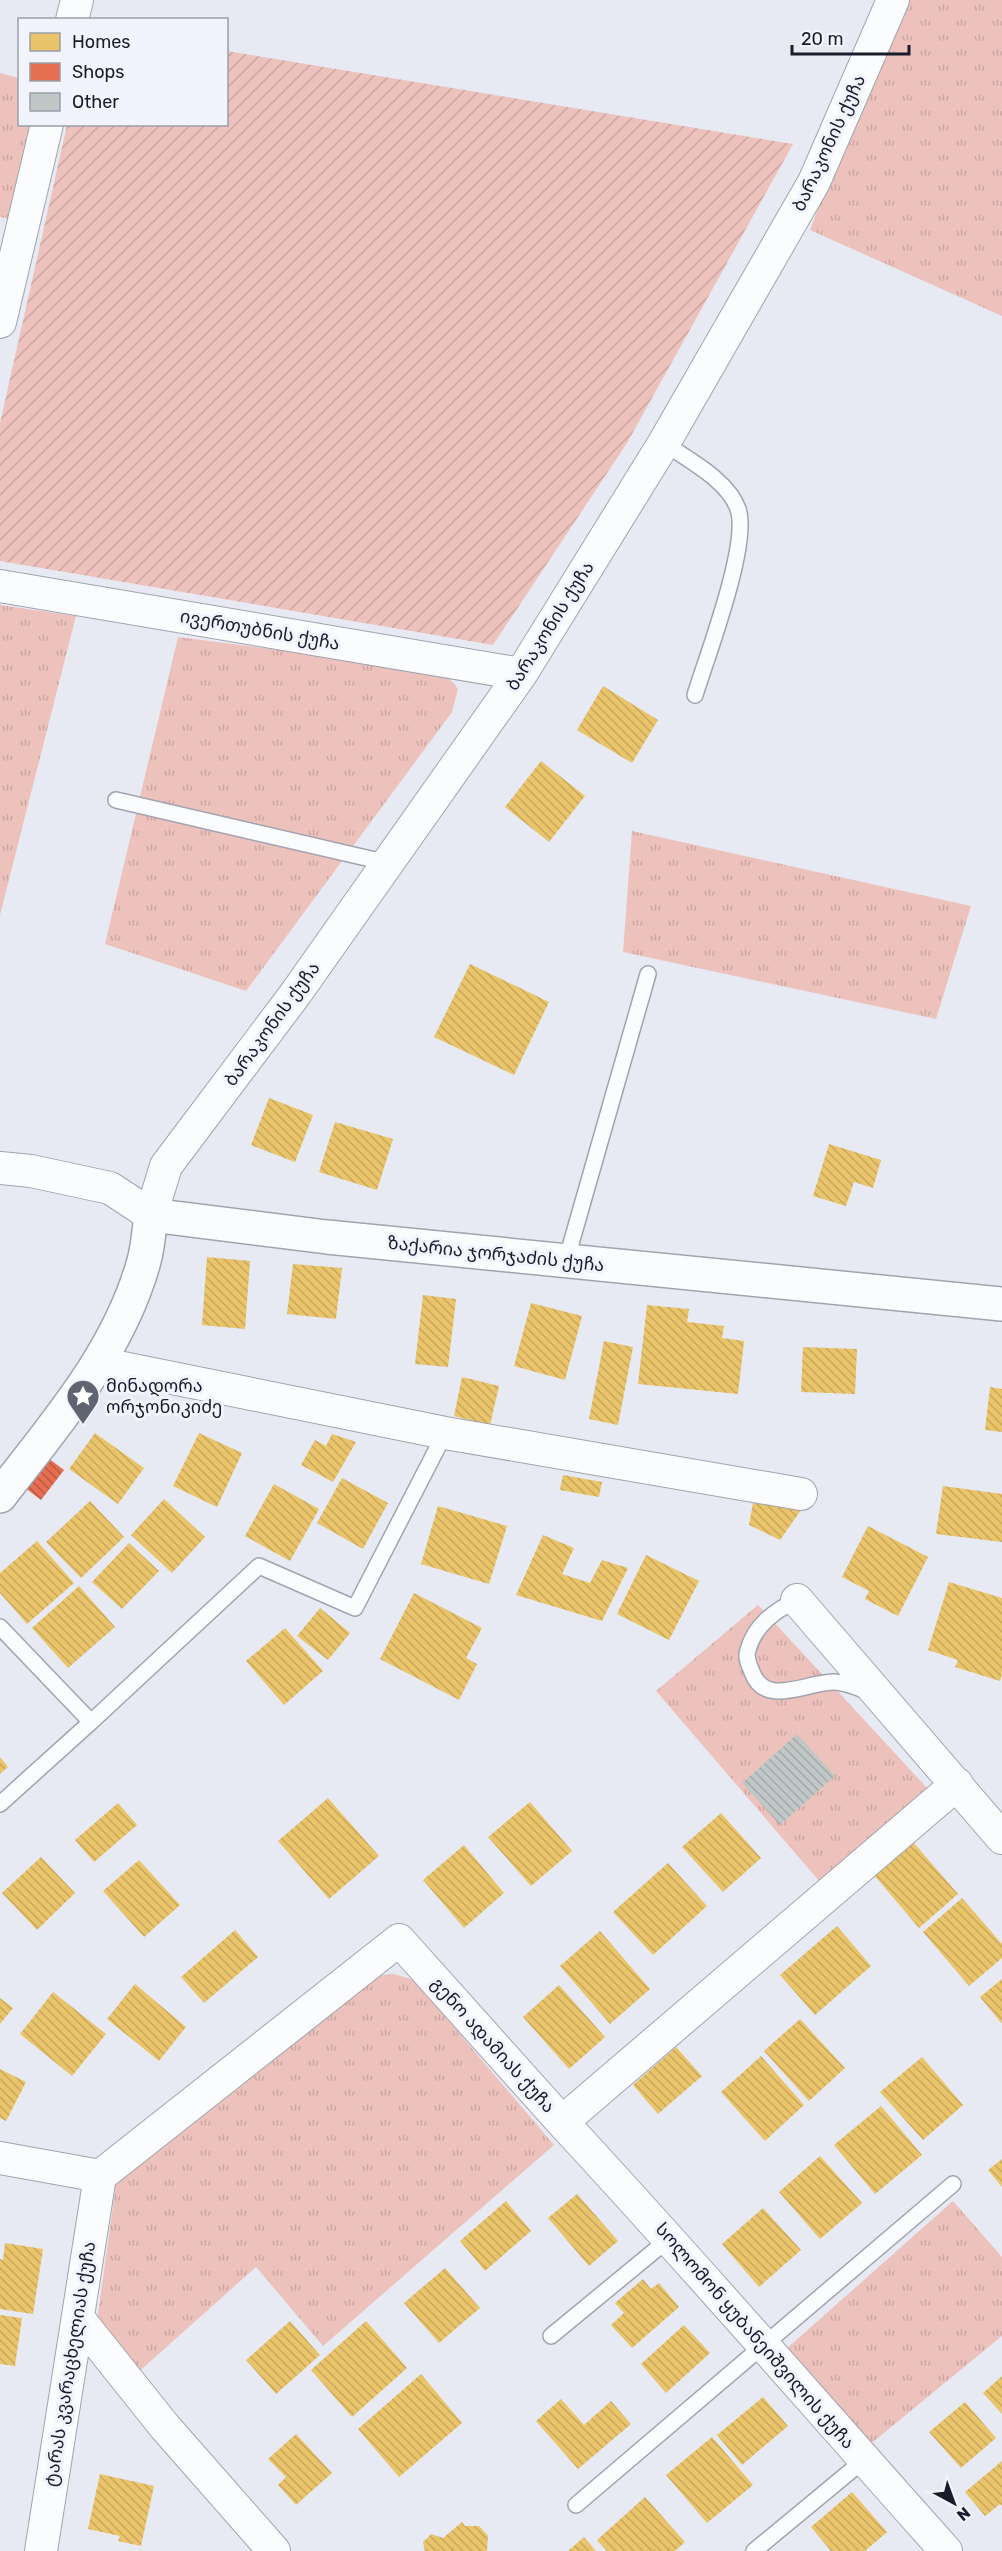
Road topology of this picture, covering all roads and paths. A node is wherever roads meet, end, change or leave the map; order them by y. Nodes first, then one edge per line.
1 (77, 0) edge
2 (893, 0) edge
3 (72, 18) edge
4 (47, 126) edge
5 (0, 322) edge
6 (664, 443) junction
7 (0, 586) edge
8 (521, 674) junction
9 (695, 695) dead end
10 (116, 800) dead end
11 (388, 862) junction
12 (648, 975) dead end
13 (0, 1168) edge
14 (151, 1215) junction
15 (566, 1261) junction
16 (1002, 1304) edge
17 (98, 1363) junction
18 (446, 1433) junction
19 (801, 1494) dead end
20 (0, 1496) edge
21 (797, 1600) joint
22 (0, 1627) edge
23 (879, 1696) junction
24 (91, 1722) junction
25 (957, 1784) junction
26 (0, 1804) edge
27 (1002, 1838) edge
28 (562, 2122) junction
29 (0, 2158) edge
30 (100, 2176) junction
31 (953, 2184) dead end
32 (670, 2238) junction
33 (78, 2318) junction
34 (551, 2336) dead end
35 (763, 2347) junction
36 (864, 2460) junction
37 (576, 2505) dead end
38 (41, 2551) edge
39 (274, 2551) edge
40 (754, 2551) edge
41 (946, 2551) edge

1 - 3 street
2 - 6 street, ბარაკონის ქუჩა
4 - 5 street
6 - 8 street, ბარაკონის ქუჩა
6 - 9 lane
7 - 8 street, ივერთუბნის ქუჩა
8 - 11 street, ბარაკონის ქუჩა
10 - 11 lane
11 - 14 street, ბარაკონის ქუჩა
12 - 15 lane
13 - 14 street, ზაქარია ჯორჯაძის ქუჩა
14 - 15 street, ზაქარია ჯორჯაძის ქუჩა
14 - 17 street
15 - 16 street, ზაქარია ჯორჯაძის ქუჩა
17 - 18 street
17 - 20 street
18 - 19 street
18 - 24 lane
21 - 23 street
21 - 23 lane
22 - 24 lane
23 - 25 street
24 - 26 lane
25 - 27 street
25 - 28 street, გენო ადამიას ქუჩა
28 - 30 street, გენო ადამიას ქუჩა
28 - 32 street, სოლომონ ყუბანეიშვილის ქუჩა
29 - 30 street
30 - 33 street, ტარას კვარაცხელიას ქუჩა
31 - 35 lane
32 - 34 lane
32 - 35 street, სოლომონ ყუბანეიშვილის ქუჩა
33 - 38 street, ტარას კვარაცხელიას ქუჩა
33 - 39 street
35 - 36 street, სოლომონ ყუბანეიშვილის ქუჩა
35 - 37 lane
36 - 40 lane
36 - 41 street, სოლომონ ყუბანეიშვილის ქუჩა

